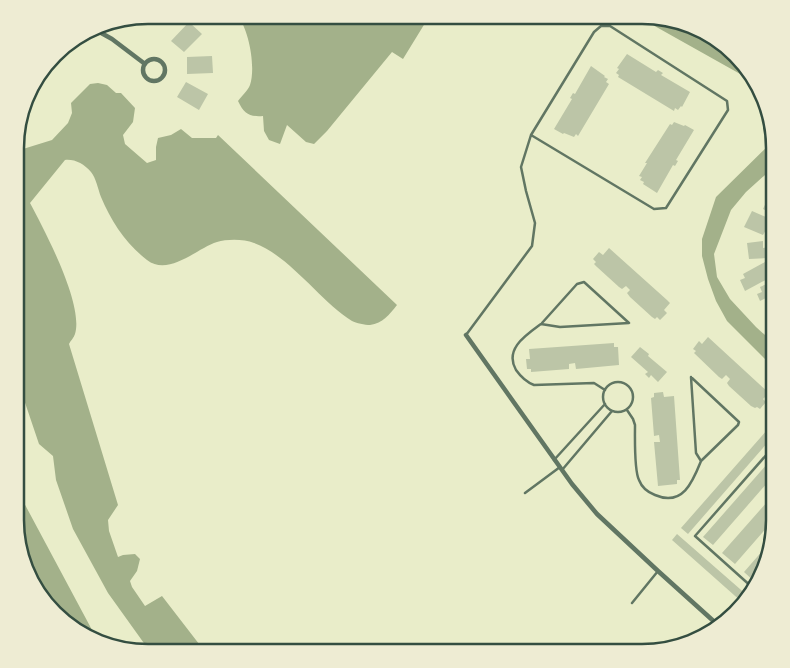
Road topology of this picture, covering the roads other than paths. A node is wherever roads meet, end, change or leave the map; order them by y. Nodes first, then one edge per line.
1 (101, 33) edge
2 (144, 64) junction
3 (531, 135) junction
4 (542, 324) junction
5 (466, 335) joint
6 (605, 390) junction
7 (605, 404) junction
8 (626, 410) junction
9 (612, 411) junction
10 (766, 455) edge
11 (554, 460) junction
12 (701, 461) junction
13 (561, 468) junction
14 (525, 493) dead end
15 (658, 571) junction
16 (748, 584) edge
17 (632, 602) dead end
18 (714, 621) edge

1 - 2 street
2 - 2 street
3 - 3 lane
3 - 5 lane
4 - 4 lane
4 - 6 lane
5 - 11 street
6 - 7 lane
6 - 8 lane
7 - 9 lane
7 - 11 lane
8 - 9 lane
8 - 12 lane
9 - 13 lane
10 - 16 lane
11 - 13 street
12 - 12 lane
13 - 14 lane
13 - 15 street
15 - 17 lane
15 - 18 street

